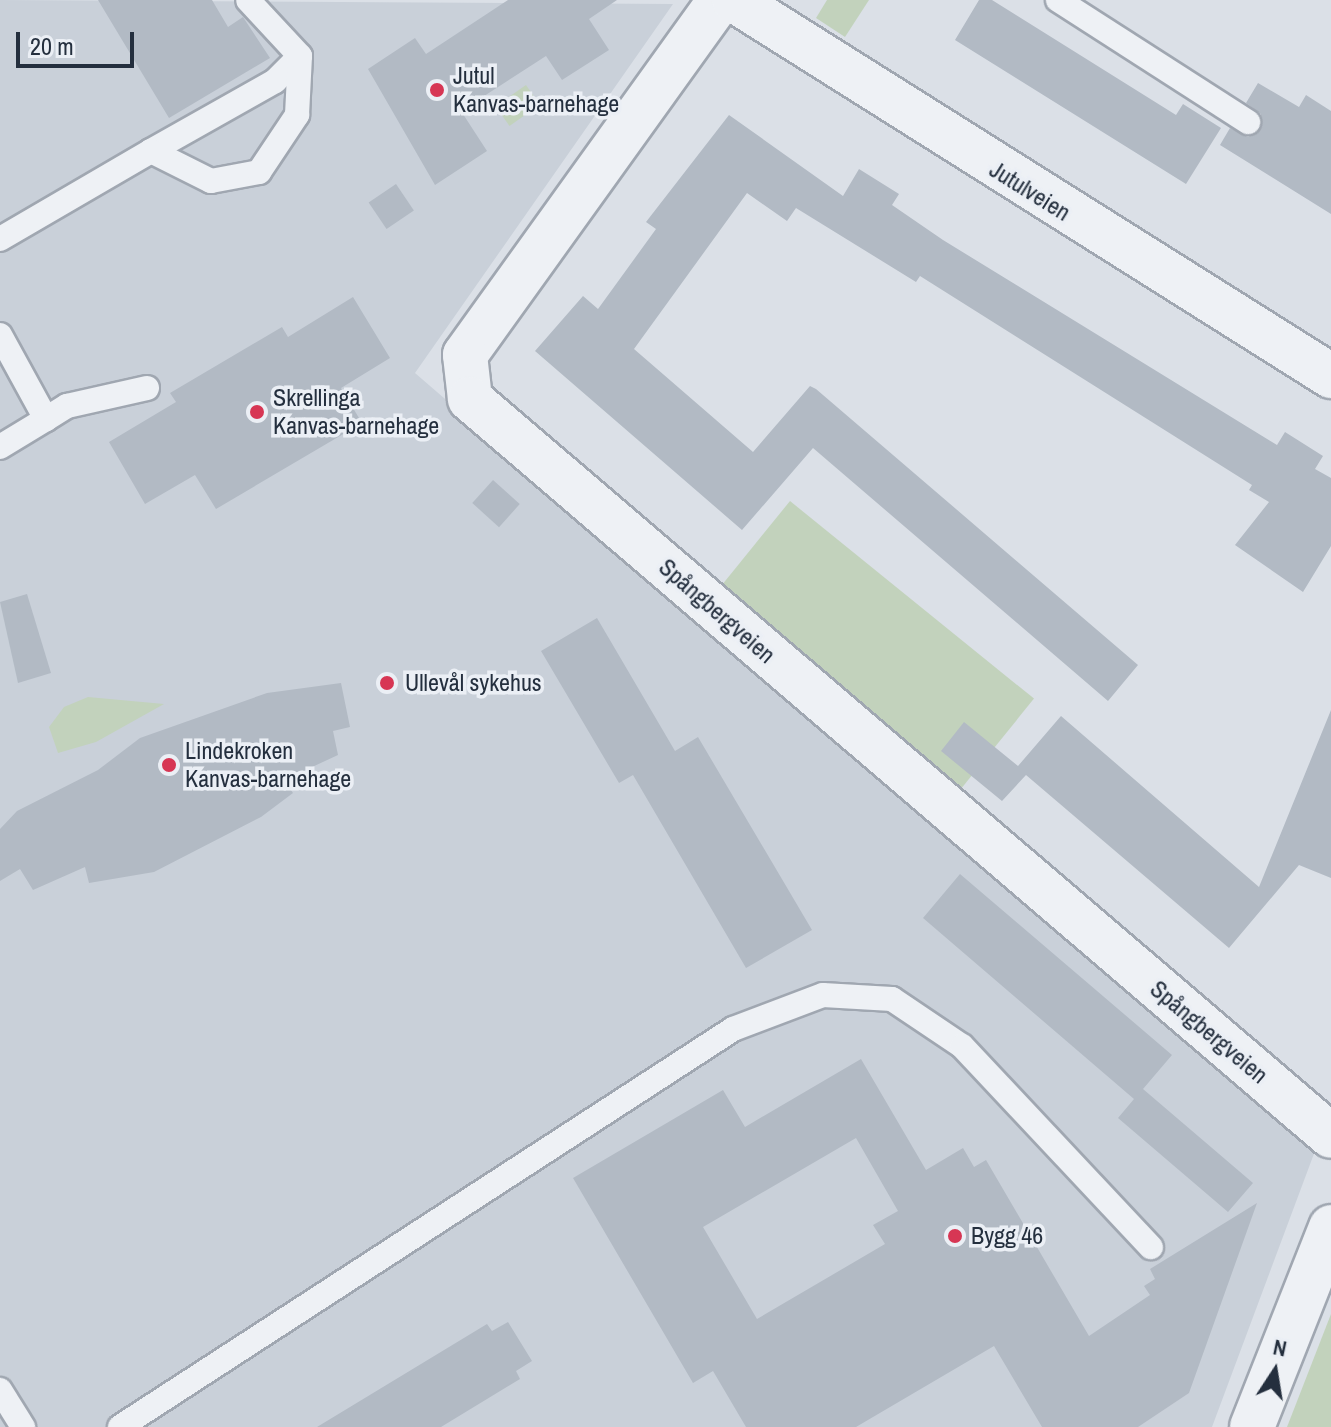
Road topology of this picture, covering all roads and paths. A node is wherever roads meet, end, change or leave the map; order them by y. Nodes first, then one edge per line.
1 (248, 0) edge
2 (720, 0) edge
3 (734, 0) edge
4 (1058, 0) edge
5 (300, 56) junction
6 (1248, 122) dead end
7 (151, 151) junction
8 (0, 239) edge
9 (0, 335) edge
10 (1331, 376) edge
11 (147, 388) dead end
12 (46, 419) junction
13 (0, 447) edge
14 (1331, 1136) edge
15 (1331, 1227) edge
16 (1151, 1247) dead end
17 (0, 1390) edge
18 (23, 1427) edge
19 (120, 1427) edge
20 (1252, 1427) edge

1 - 5 lane
2 - 14 street, Spångbergveien
3 - 10 street, Jutulveien
4 - 6 lane
5 - 7 lane
5 - 7 lane
7 - 8 lane
9 - 12 lane
11 - 12 lane
12 - 13 lane
15 - 20 street
16 - 19 lane
17 - 18 lane

